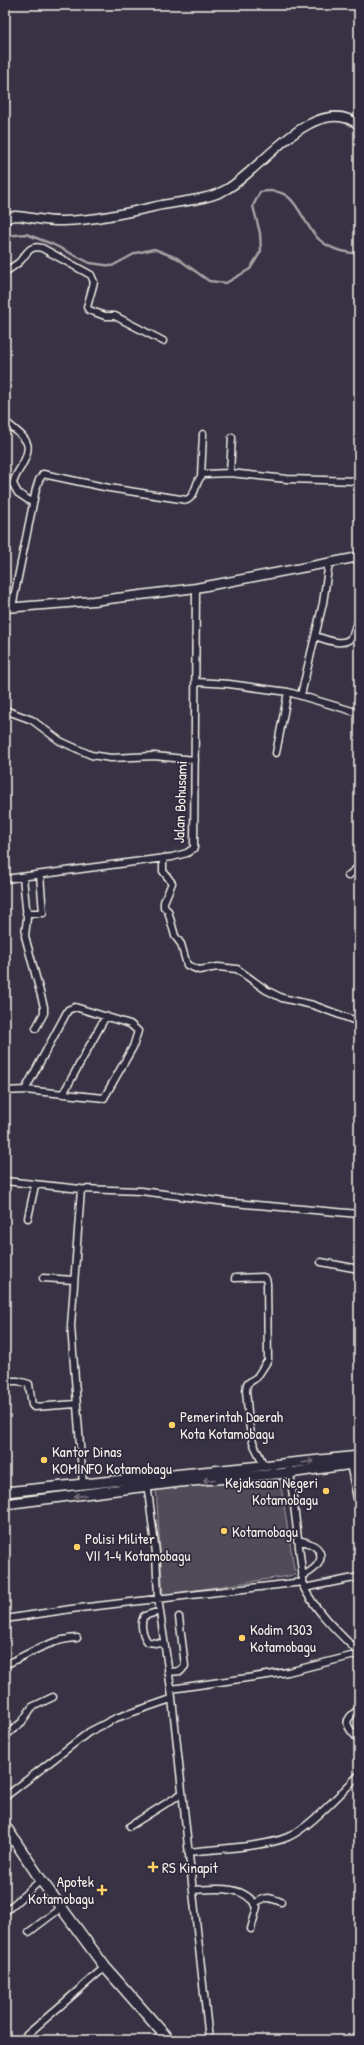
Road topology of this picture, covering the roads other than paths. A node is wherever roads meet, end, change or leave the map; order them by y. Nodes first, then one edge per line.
1 (359, 125) edge
2 (7, 217) edge
3 (5, 272) edge
4 (163, 341) dead end
5 (5, 421) edge
6 (203, 434) dead end
7 (232, 437) dead end
8 (230, 473) junction
9 (201, 476) junction
10 (359, 481) edge
11 (33, 503) junction
12 (359, 557) edge
13 (329, 562) junction
14 (196, 588) junction
15 (9, 608) edge
16 (359, 621) edge
17 (315, 636) junction
18 (196, 682) junction
19 (288, 692) junction
20 (301, 695) junction
21 (5, 710) edge
22 (359, 713) edge
23 (276, 753) dead end
24 (195, 760) junction
25 (164, 858) junction
26 (359, 866) edge
27 (40, 875) junction
28 (348, 876) dead end
29 (23, 877) junction
30 (5, 879) edge
31 (26, 913) junction
32 (106, 1016) junction
33 (359, 1022) edge
34 (36, 1028) dead end
35 (25, 1090) junction
36 (5, 1091) edge
37 (63, 1094) junction
38 (5, 1181) edge
39 (35, 1185) junction
40 (81, 1189) junction
41 (359, 1214) edge
42 (28, 1218) dead end
43 (321, 1262) dead end
44 (359, 1269) edge
45 (43, 1278) dead end
46 (235, 1278) dead end
47 (74, 1280) junction
48 (5, 1381) edge
49 (76, 1404) junction
50 (359, 1456) edge
51 (355, 1464) edge
52 (263, 1466) junction
53 (289, 1468) junction
54 (147, 1477) junction
55 (83, 1484) junction
56 (148, 1487) junction
57 (5, 1492) edge
58 (5, 1504) edge
59 (359, 1508) edge
60 (298, 1540) junction
61 (359, 1577) edge
62 (303, 1582) junction
63 (158, 1598) junction
64 (160, 1611) junction
65 (179, 1617) dead end
66 (5, 1619) edge
67 (77, 1638) dead end
68 (164, 1644) junction
69 (359, 1653) edge
70 (5, 1665) edge
71 (168, 1672) junction
72 (171, 1689) junction
73 (53, 1697) dead end
74 (171, 1699) junction
75 (358, 1710) edge
76 (5, 1736) edge
77 (359, 1740) edge
78 (359, 1775) edge
79 (181, 1794) junction
80 (5, 1797) edge
81 (5, 1826) edge
82 (130, 1826) dead end
83 (188, 1852) junction
84 (41, 1880) junction
85 (193, 1890) junction
86 (281, 1902) dead end
87 (254, 1904) junction
88 (62, 1907) junction
89 (5, 1912) edge
90 (251, 1929) dead end
91 (29, 1932) dead end
92 (105, 1967) junction
93 (21, 2040) edge
94 (169, 2040) edge
95 (209, 2040) edge

1 - 2 street
3 - 4 street
5 - 11 street
6 - 9 street
7 - 8 street
8 - 9 street
8 - 10 street
9 - 11 street
11 - 15 street
12 - 13 street
13 - 14 street
13 - 17 street
14 - 15 street
14 - 18 street, Jalan Bohusami
16 - 17 street
17 - 20 street
18 - 19 street
18 - 24 street, Jalan Bohusami
19 - 20 street
19 - 23 street
20 - 22 street
21 - 24 street
24 - 25 street, Jalan Bohusami
25 - 27 street, Jalan Bohusami
25 - 33 street
26 - 28 street
27 - 29 street, Jalan Bohusami
27 - 31 street
29 - 30 street, Jalan Bohusami
29 - 31 street
31 - 34 street
32 - 35 street
32 - 37 street
32 - 37 street
35 - 36 street
35 - 37 street
38 - 39 street
39 - 40 street
39 - 42 street
40 - 41 street
40 - 47 street
43 - 44 street
45 - 47 street
46 - 52 street
47 - 49 street
48 - 49 street
49 - 55 street
53 -> 50 main road
51 - 53 main road
51 - 59 street
52 - 53 main road
52 - 54 main road
53 -> 56 main road
53 - 60 street
54 - 55 main road
54 - 56 street
55 - 57 main road
56 -> 58 main road
56 - 63 street
60 - 62 street
60 - 62 street
61 - 62 street
62 - 63 street
62 - 69 street
63 - 64 street
63 - 66 street
64 - 68 street
64 - 68 street
65 - 71 street
67 - 70 street
68 - 71 street
69 - 72 street
71 - 72 street
72 - 74 street
73 - 76 street
74 - 79 street
74 - 80 street
75 - 77 street
78 - 83 street
79 - 82 street
79 - 83 street
81 - 84 highway
83 - 85 street
84 - 88 highway
84 - 89 street
85 - 87 street
85 - 95 street
86 - 87 street
87 - 90 street
88 - 91 street
88 - 92 highway
92 - 93 street
92 - 94 highway

